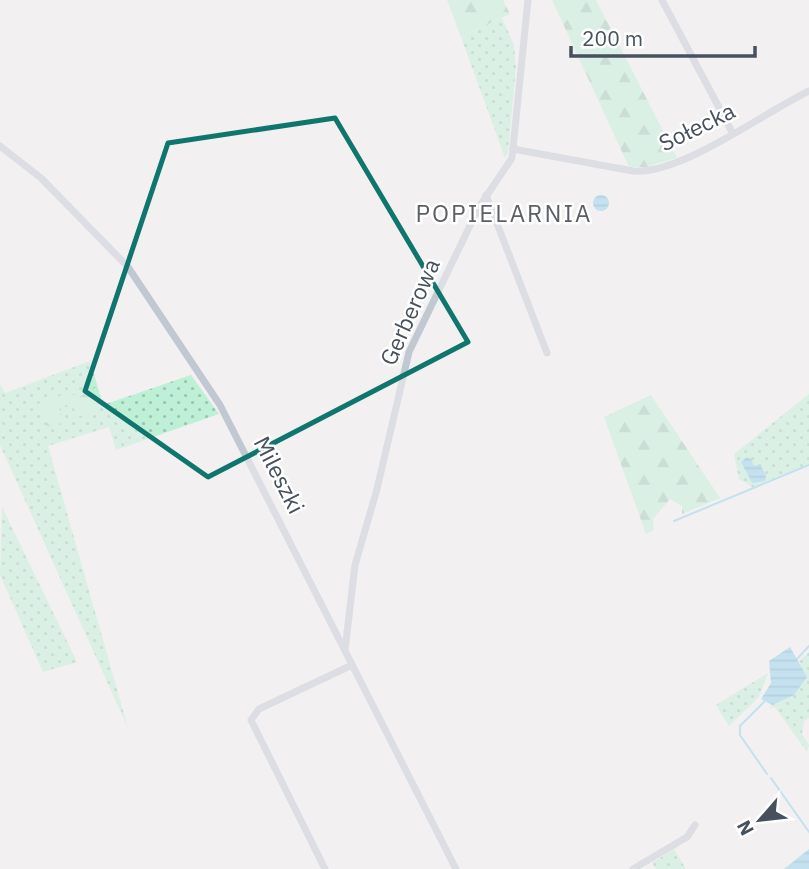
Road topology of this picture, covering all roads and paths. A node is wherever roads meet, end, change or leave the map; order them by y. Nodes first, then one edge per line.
1 (528, 0) edge
2 (662, 0) edge
3 (809, 91) edge
4 (733, 132) junction
5 (0, 146) edge
6 (513, 149) junction
7 (486, 195) junction
8 (547, 353) dead end
9 (345, 651) junction
10 (352, 665) junction
11 (695, 825) dead end
12 (325, 869) edge
13 (456, 869) edge
14 (634, 869) edge

1 - 6 street, Gerberowa
2 - 4 street
3 - 4 street, Sołecka
4 - 6 street, Sołecka
5 - 9 street, Mileszki
6 - 7 street, Gerberowa
7 - 8 street
7 - 9 street, Gerberowa
9 - 10 street, Mileszki
10 - 12 street
10 - 13 street, Mileszki
11 - 14 street

